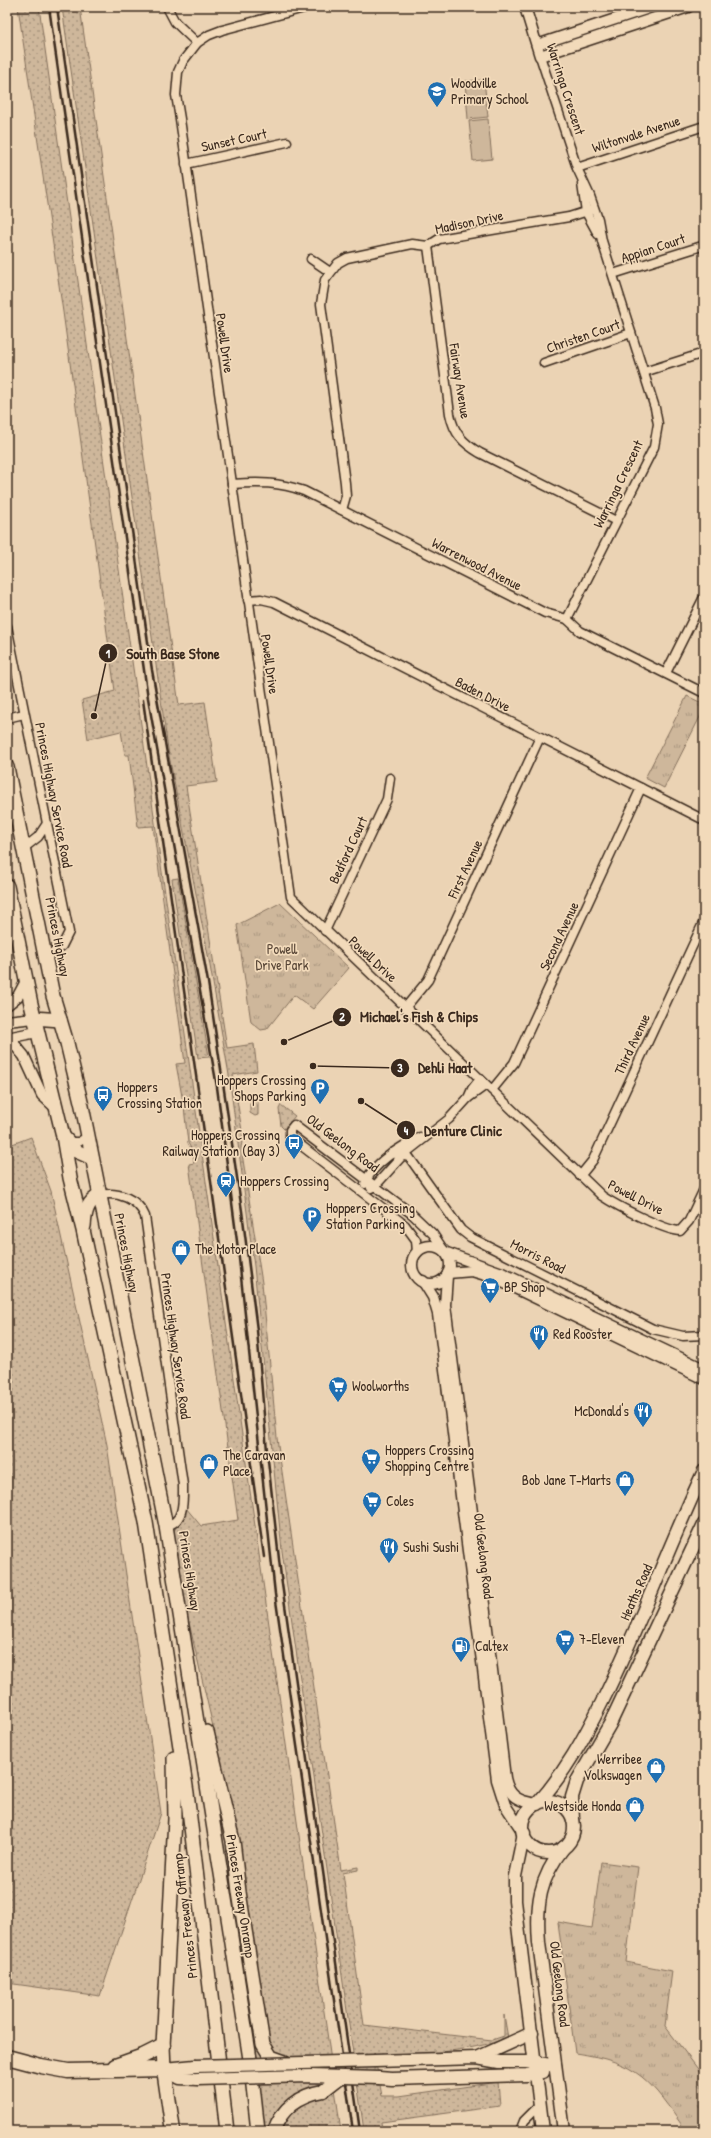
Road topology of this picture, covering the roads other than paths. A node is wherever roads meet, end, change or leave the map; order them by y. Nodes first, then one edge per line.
1 (167, 7) edge
2 (308, 7) edge
3 (525, 7) edge
4 (652, 7) edge
5 (688, 7) edge
6 (294, 9) edge
7 (197, 43) junction
8 (537, 45) junction
9 (540, 56) junction
10 (704, 126) edge
11 (287, 142) dead end
12 (186, 164) junction
13 (577, 168) junction
14 (581, 179) junction
15 (594, 209) junction
16 (586, 212) junction
17 (602, 241) junction
18 (428, 246) junction
19 (702, 246) dead end
20 (311, 259) dead end
21 (330, 272) junction
22 (613, 274) junction
23 (631, 333) junction
24 (704, 353) edge
25 (544, 363) dead end
26 (644, 372) junction
27 (232, 484) junction
28 (342, 510) junction
29 (616, 521) junction
30 (704, 597) edge
31 (248, 600) junction
32 (567, 619) junction
33 (7, 626) edge
34 (666, 673) junction
35 (704, 693) edge
36 (24, 714) junction
37 (7, 718) edge
38 (540, 737) junction
39 (7, 767) edge
40 (390, 778) dead end
41 (641, 788) junction
42 (704, 820) edge
43 (46, 825) junction
44 (24, 848) junction
45 (7, 886) edge
46 (704, 921) edge
47 (325, 931) junction
48 (45, 959) junction
49 (26, 981) junction
50 (7, 1005) edge
51 (405, 1008) junction
52 (34, 1018) junction
53 (60, 1020) junction
54 (7, 1021) edge
55 (37, 1032) junction
56 (8, 1038) edge
57 (486, 1085) junction
58 (56, 1109) junction
59 (428, 1133) junction
60 (88, 1136) junction
61 (65, 1139) junction
62 (392, 1153) junction
63 (403, 1155) junction
64 (92, 1158) junction
65 (379, 1164) junction
66 (393, 1166) junction
67 (580, 1176) junction
68 (366, 1180) junction
69 (375, 1186) junction
70 (704, 1189) edge
71 (363, 1192) junction
72 (100, 1195) junction
73 (83, 1230) junction
74 (445, 1251) junction
75 (417, 1253) junction
76 (448, 1274) junction
77 (422, 1281) junction
78 (704, 1335) edge
79 (692, 1363) junction
80 (704, 1365) edge
81 (704, 1369) edge
82 (704, 1379) edge
83 (458, 1430) junction
84 (704, 1470) edge
85 (146, 1522) junction
86 (704, 1524) edge
87 (166, 1526) junction
88 (189, 1667) junction
89 (172, 1698) junction
90 (493, 1724) junction
91 (537, 1804) junction
92 (573, 1820) junction
93 (524, 1833) junction
94 (564, 1847) junction
95 (532, 2033) junction
96 (163, 2046) junction
97 (7, 2057) edge
98 (477, 2058) junction
99 (285, 2062) junction
100 (555, 2066) junction
101 (535, 2068) junction
102 (164, 2069) junction
103 (101, 2070) junction
104 (341, 2077) junction
105 (540, 2105) junction
106 (173, 2131) edge
107 (227, 2131) edge
108 (258, 2131) edge
109 (274, 2131) edge
110 (520, 2131) edge
111 (543, 2131) edge
112 (564, 2131) edge

1 - 7 street
2 - 6 street, Powell Drive
3 - 8 street, Warringa Crescent
4 - 8 street
5 - 9 street
6 - 7 street, Powell Drive
7 - 12 street, Powell Drive
8 - 9 street, Warringa Crescent
9 - 13 street, Warringa Crescent
10 - 13 street, Wiltonvale Avenue
11 - 12 street, Sunset Court
12 - 27 street, Powell Drive
13 - 14 street, Warringa Crescent
14 - 15 street, Warringa Crescent
14 - 16 street, Warringa Crescent
15 - 16 street, Madison Drive
15 - 17 street, Warringa Crescent
16 - 17 street, Warringa Crescent
16 - 18 street, Madison Drive
17 - 22 street, Warringa Crescent
18 - 21 street, Madison Drive
18 - 29 street, Fairway Avenue
19 - 22 street, Appian Court
20 - 21 street
21 - 28 street, Madison Drive
22 - 23 street, Warringa Crescent
23 - 25 street, Christen Court
23 - 26 street, Warringa Crescent
24 - 26 street
26 - 29 street, Warringa Crescent
27 - 28 street, Warrenwood Avenue
27 - 31 street, Powell Drive
28 - 32 street, Warrenwood Avenue
29 - 32 street, Warringa Crescent
30 - 34 street
31 - 38 street, Baden Drive
31 - 47 street, Powell Drive
32 - 34 street, Warrenwood Avenue
33 - 36 street, Princes Highway Service Road
34 - 35 street, Warrenwood Avenue
36 - 37 street
36 - 43 street, Princes Highway Service Road
38 - 41 street, Baden Drive
38 - 51 street, First Avenue
39 - 44 highway, Princes Highway
40 - 47 street, Bedford Court
41 - 42 street, Baden Drive
41 - 57 street, Second Avenue
43 - 44 street
43 - 48 street, Princes Highway Service Road
44 - 48 highway, Princes Highway
45 - 49 highway
46 - 67 street, Third Avenue
47 - 51 street, Powell Drive
48 - 53 highway, Princes Highway
49 - 50 street
49 - 52 highway
51 - 57 street, Powell Drive
52 - 53 highway
52 - 54 street
52 - 55 highway
53 - 55 highway
53 - 60 highway, Princes Highway
55 - 56 street
55 - 58 highway
56 - 58 street
57 - 59 street, Second Avenue
57 - 67 street, Powell Drive
58 - 61 highway
59 - 62 street
59 - 63 street
60 - 61 street
60 - 64 highway, Princes Highway
61 - 64 highway
61 - 73 highway
62 - 63 street
62 - 65 street
62 - 66 street
63 - 66 street
63 - 78 street, Morris Road
64 - 72 highway, Princes Highway
65 - 66 street
65 - 68 street
66 - 69 street
67 - 70 street, Powell Drive
68 - 69 street, Old Geelong Road
68 - 71 street
68 - 71 street, Old Geelong Road
69 - 71 street
69 - 74 street, Old Geelong Road
71 - 75 street, Old Geelong Road
72 - 73 highway
72 - 87 highway, Princes Highway
72 - 87 street, Princes Highway Service Road
73 - 85 highway
74 - 75 street
74 - 76 street
74 - 79 street, Morris Road
75 - 77 street
76 - 77 street
76 - 82 street
76 - 83 street, Old Geelong Road
77 - 83 street, Old Geelong Road
79 - 80 street
79 - 81 street, Morris Road
83 - 90 street, Old Geelong Road
84 - 91 main road, Heaths Road
85 - 87 highway
85 - 89 highway
86 - 92 main road
87 - 88 highway, Princes Highway
88 - 99 highway
88 - 108 highway, Princes Freeway Onramp
89 - 96 highway
89 - 107 highway, Princes Freeway Offramp
90 - 91 street, Old Geelong Road
90 - 93 street, Old Geelong Road
91 - 92 main road
91 - 93 main road
92 - 94 main road
93 - 94 main road
93 - 95 main road
94 - 100 main road, Old Geelong Road
95 - 98 main road
95 - 101 main road
96 - 102 highway
96 - 103 highway
97 - 103 highway
98 - 99 main road, bridge
98 - 101 main road
99 - 102 main road, bridge
100 - 101 main road
100 - 112 main road, Old Geelong Road
101 - 104 main road, bridge
101 - 105 main road
102 - 103 highway
102 - 104 main road, bridge
102 - 106 highway
104 - 109 main road, bridge
105 - 110 street
105 - 111 main road

